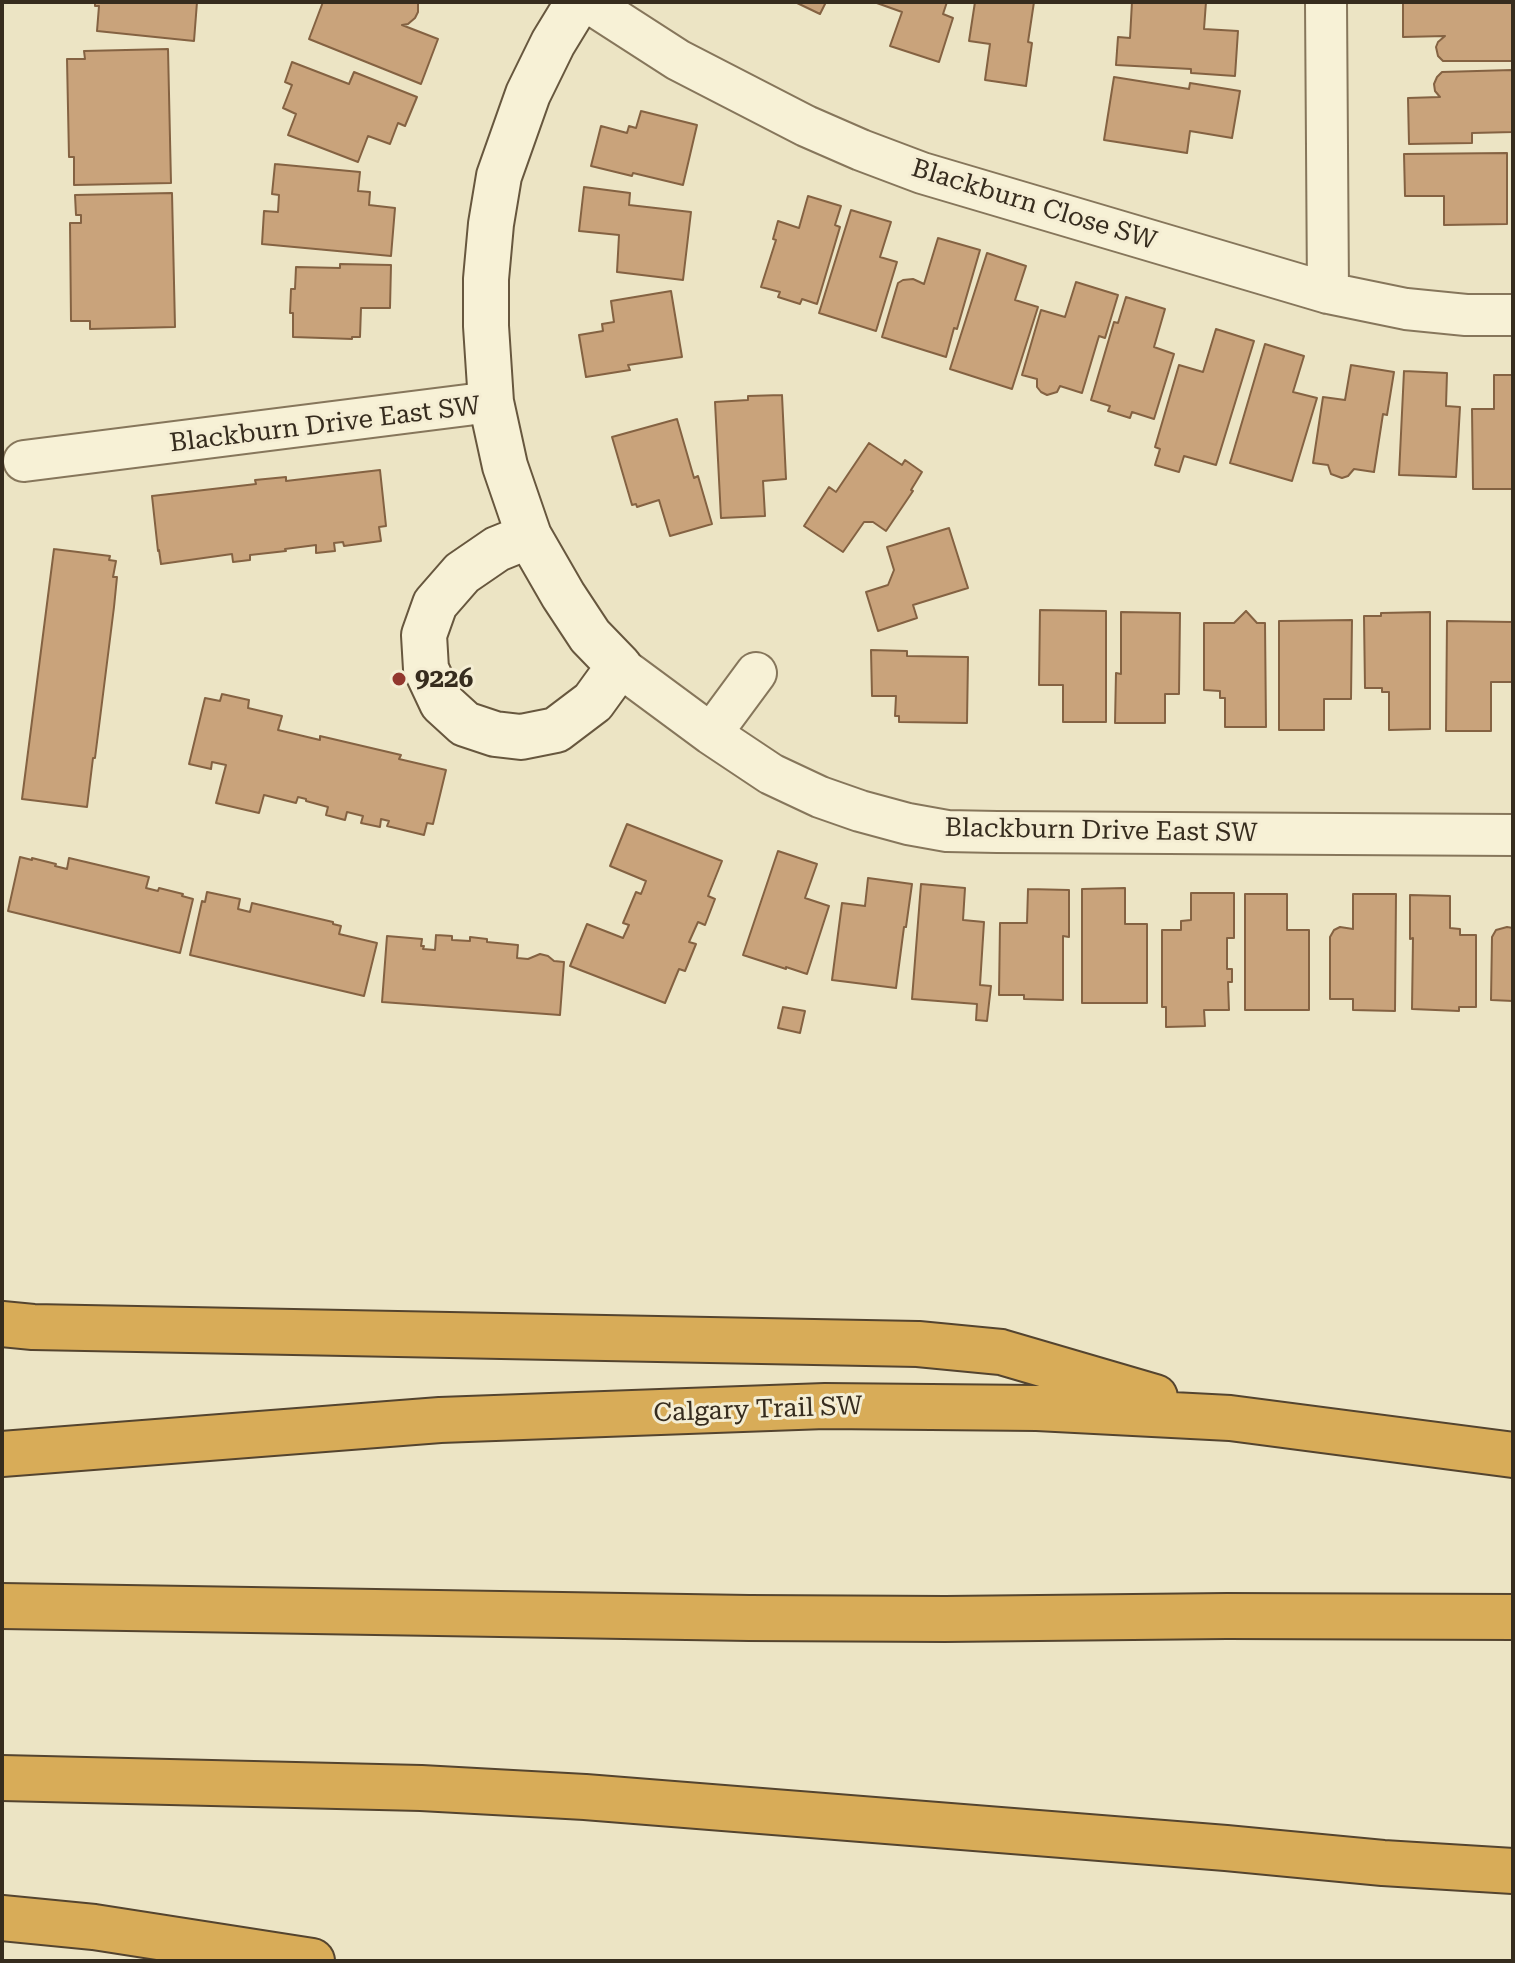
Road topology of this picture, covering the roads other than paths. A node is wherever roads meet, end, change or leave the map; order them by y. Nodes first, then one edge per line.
1 (578, 2) edge
2 (588, 2) edge
3 (1326, 2) edge
4 (1328, 293) junction
5 (1513, 315) edge
6 (491, 402) junction
7 (24, 461) dead end
8 (529, 536) junction
9 (619, 666) junction
10 (756, 673) dead end
11 (711, 734) junction
12 (1513, 835) edge
13 (2, 1324) edge
14 (1230, 1418) junction
15 (2, 1454) edge
16 (1513, 1455) edge
17 (2, 1606) edge
18 (1513, 1617) edge
19 (2, 1778) edge
20 (1383, 1863) junction
21 (1513, 1871) edge
22 (1513, 1888) edge
23 (2, 1918) edge
24 (312, 1961) edge

1 - 6 street
2 - 4 street, Blackburn Close SW
3 - 4 street
4 - 5 street, Blackburn Close SW
6 - 7 street, Blackburn Drive East SW
6 - 8 street, Blackburn Drive East SW
8 - 9 street, Blackburn Drive East SW
8 - 9 street
9 - 11 street, Blackburn Drive East SW
10 - 11 street
11 - 12 street, Blackburn Drive East SW
13 - 14 highway
14 - 15 highway, Calgary Trail SW
14 - 16 highway, Calgary Trail SW
17 - 18 highway
19 - 20 highway
20 - 21 highway
20 - 22 highway
23 - 24 highway

